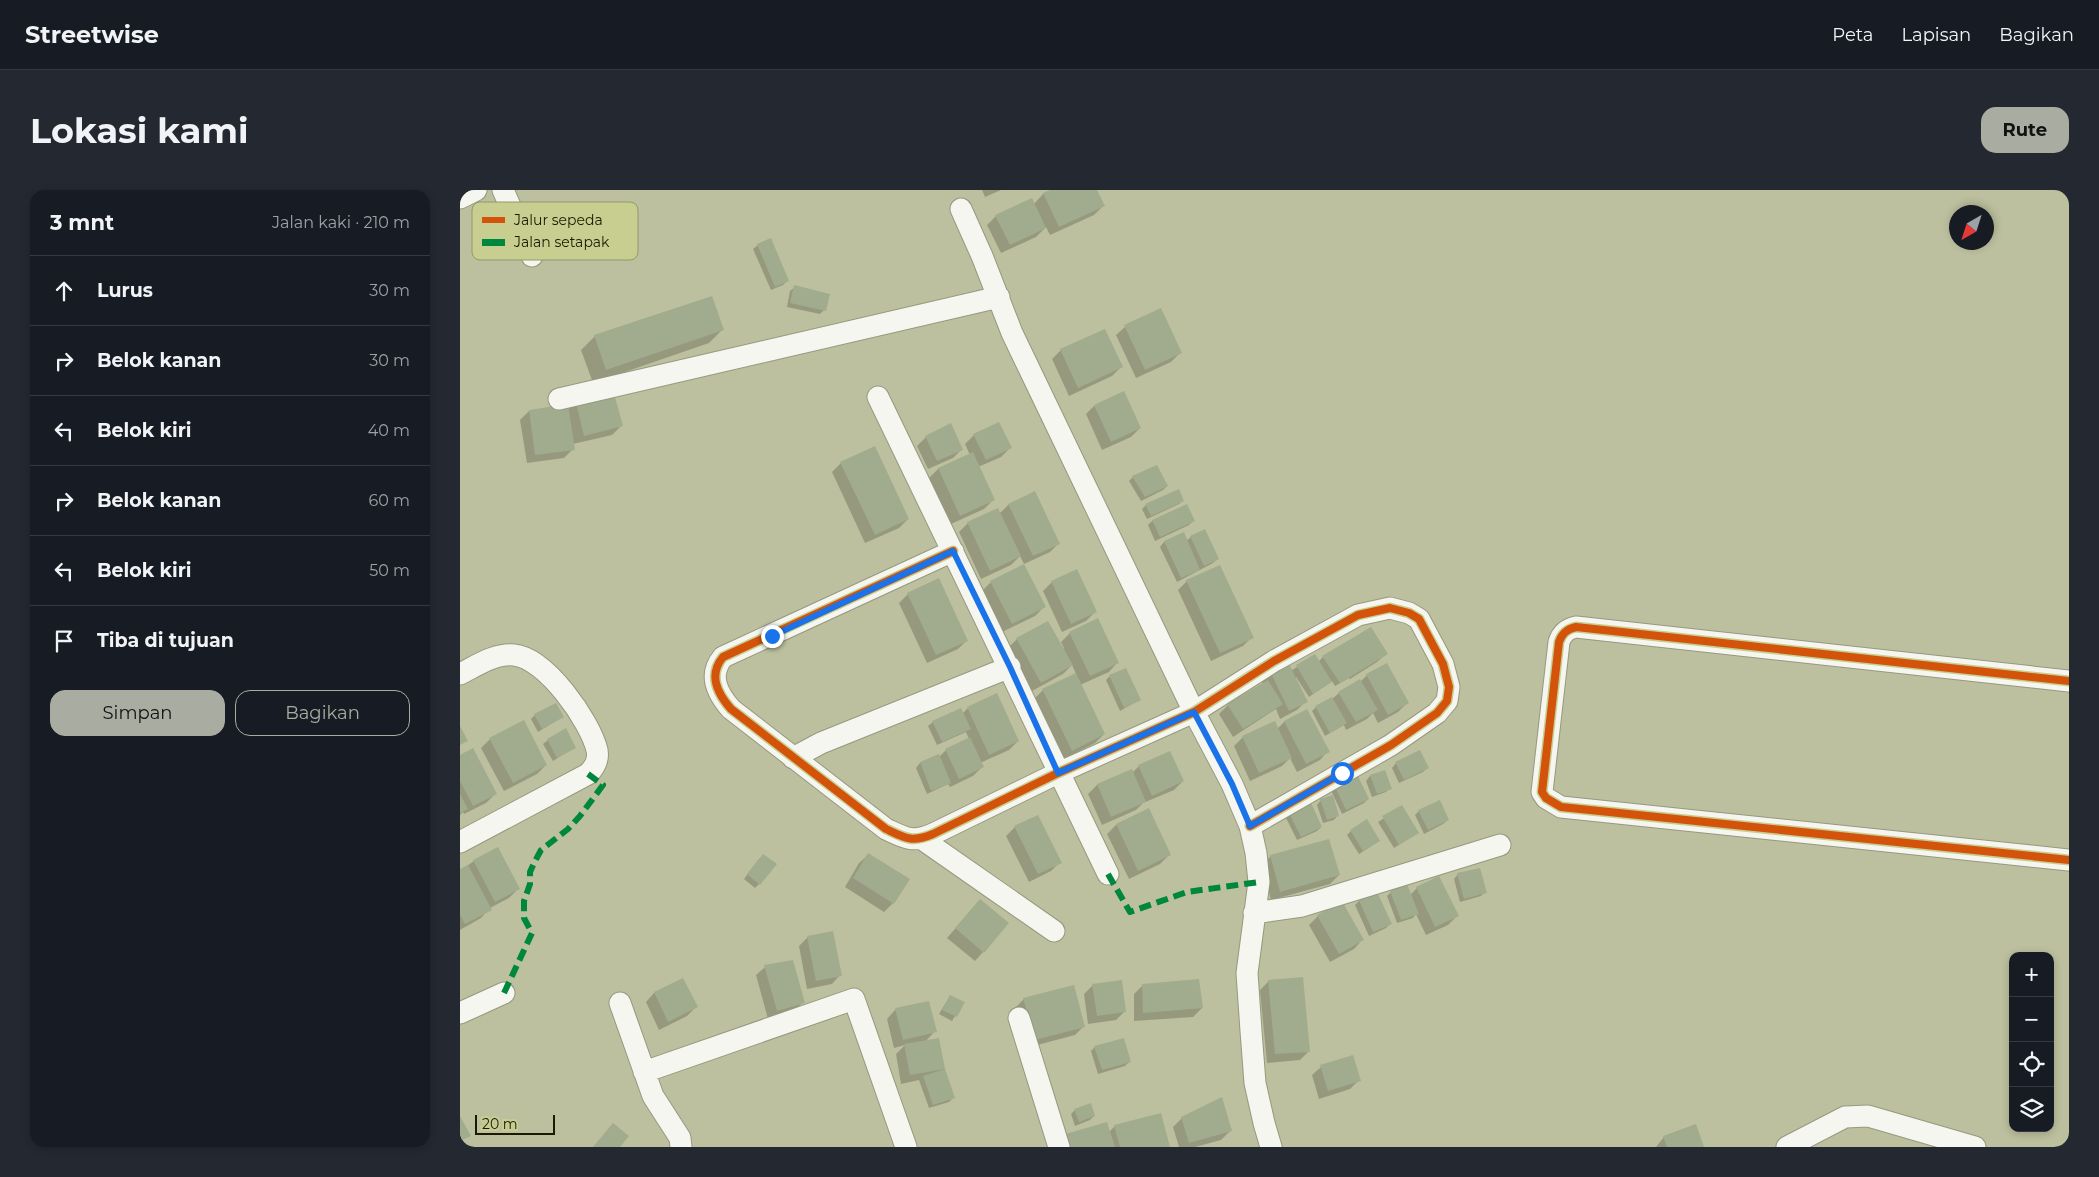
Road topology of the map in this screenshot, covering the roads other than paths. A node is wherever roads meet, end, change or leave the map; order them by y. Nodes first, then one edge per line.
1 (476, 190) edge
2 (503, 190) edge
3 (460, 198) edge
4 (508, 202) edge
5 (960, 208) dead end
6 (998, 297) junction
7 (878, 396) dead end
8 (559, 399) dead end
9 (953, 551) junction
10 (1010, 667) junction
11 (460, 674) edge
12 (2069, 681) edge
13 (1194, 712) junction
14 (793, 758) junction
15 (1058, 773) junction
16 (1250, 826) junction
17 (922, 839) junction
18 (460, 842) edge
19 (1500, 845) dead end
20 (2069, 860) edge
21 (1108, 874) dead end
22 (1254, 913) junction
23 (1054, 931) dead end
24 (504, 993) dead end
25 (620, 1003) dead end
26 (460, 1013) edge
27 (1019, 1018) dead end
28 (644, 1072) junction
29 (681, 1147) edge
30 (906, 1147) edge
31 (1059, 1147) edge
32 (1271, 1147) edge
33 (1788, 1147) edge
34 (1975, 1147) edge

1 - 3 street
2 - 4 street
5 - 6 street
6 - 8 street
6 - 13 street
7 - 9 street
9 - 10 street
9 - 14 street
10 - 14 street
10 - 15 street
11 - 18 street
12 - 20 street
13 - 15 street
13 - 16 street
13 - 16 street
14 - 17 street
15 - 17 street
15 - 21 street
16 - 22 street
17 - 23 street
19 - 22 street
22 - 32 street
24 - 26 street
25 - 28 street
27 - 31 street
28 - 29 street
28 - 30 street
33 - 34 street

